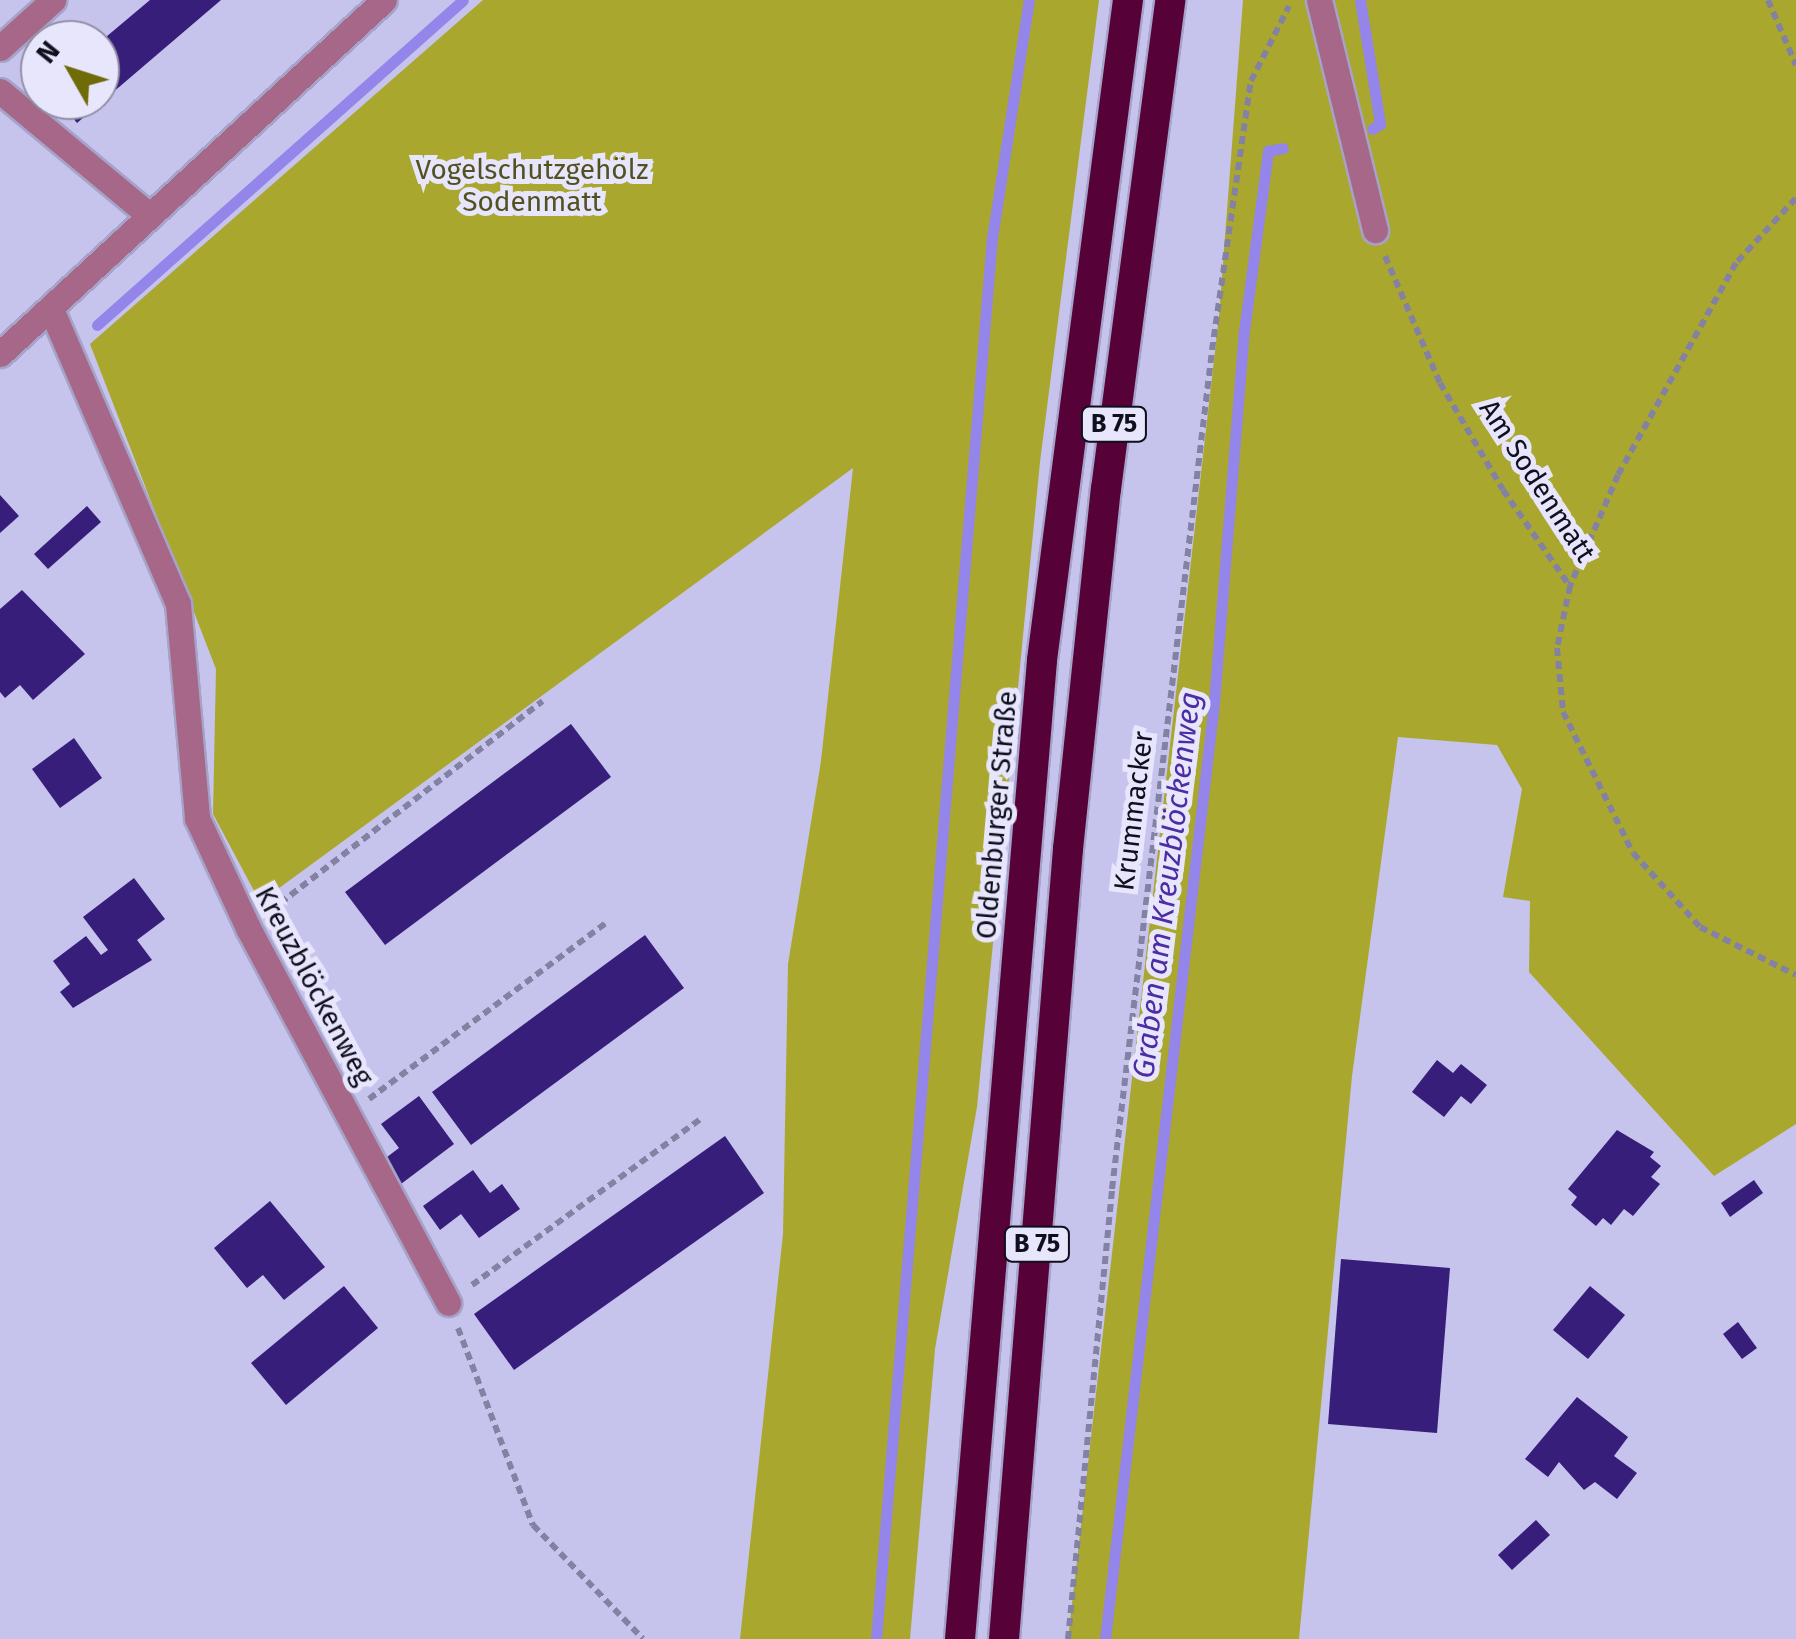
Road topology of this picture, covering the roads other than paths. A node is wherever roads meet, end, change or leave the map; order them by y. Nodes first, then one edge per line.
1 (53, 0) edge
2 (384, 0) edge
3 (1128, 0) edge
4 (1170, 0) edge
5 (1319, 0) edge
6 (0, 48) edge
7 (0, 91) edge
8 (149, 216) junction
9 (1375, 230) road end
10 (51, 309) junction
11 (0, 354) edge
12 (448, 1303) road end
13 (960, 1639) edge
14 (1004, 1639) edge

1 - 6 street
2 - 8 street
3 - 13 highway, Oldenburger Straße / B 75
4 - 14 highway, B 75
5 - 9 street
7 - 8 street
8 - 10 street
10 - 11 street
10 - 12 street, Kreuzblöckenweg

